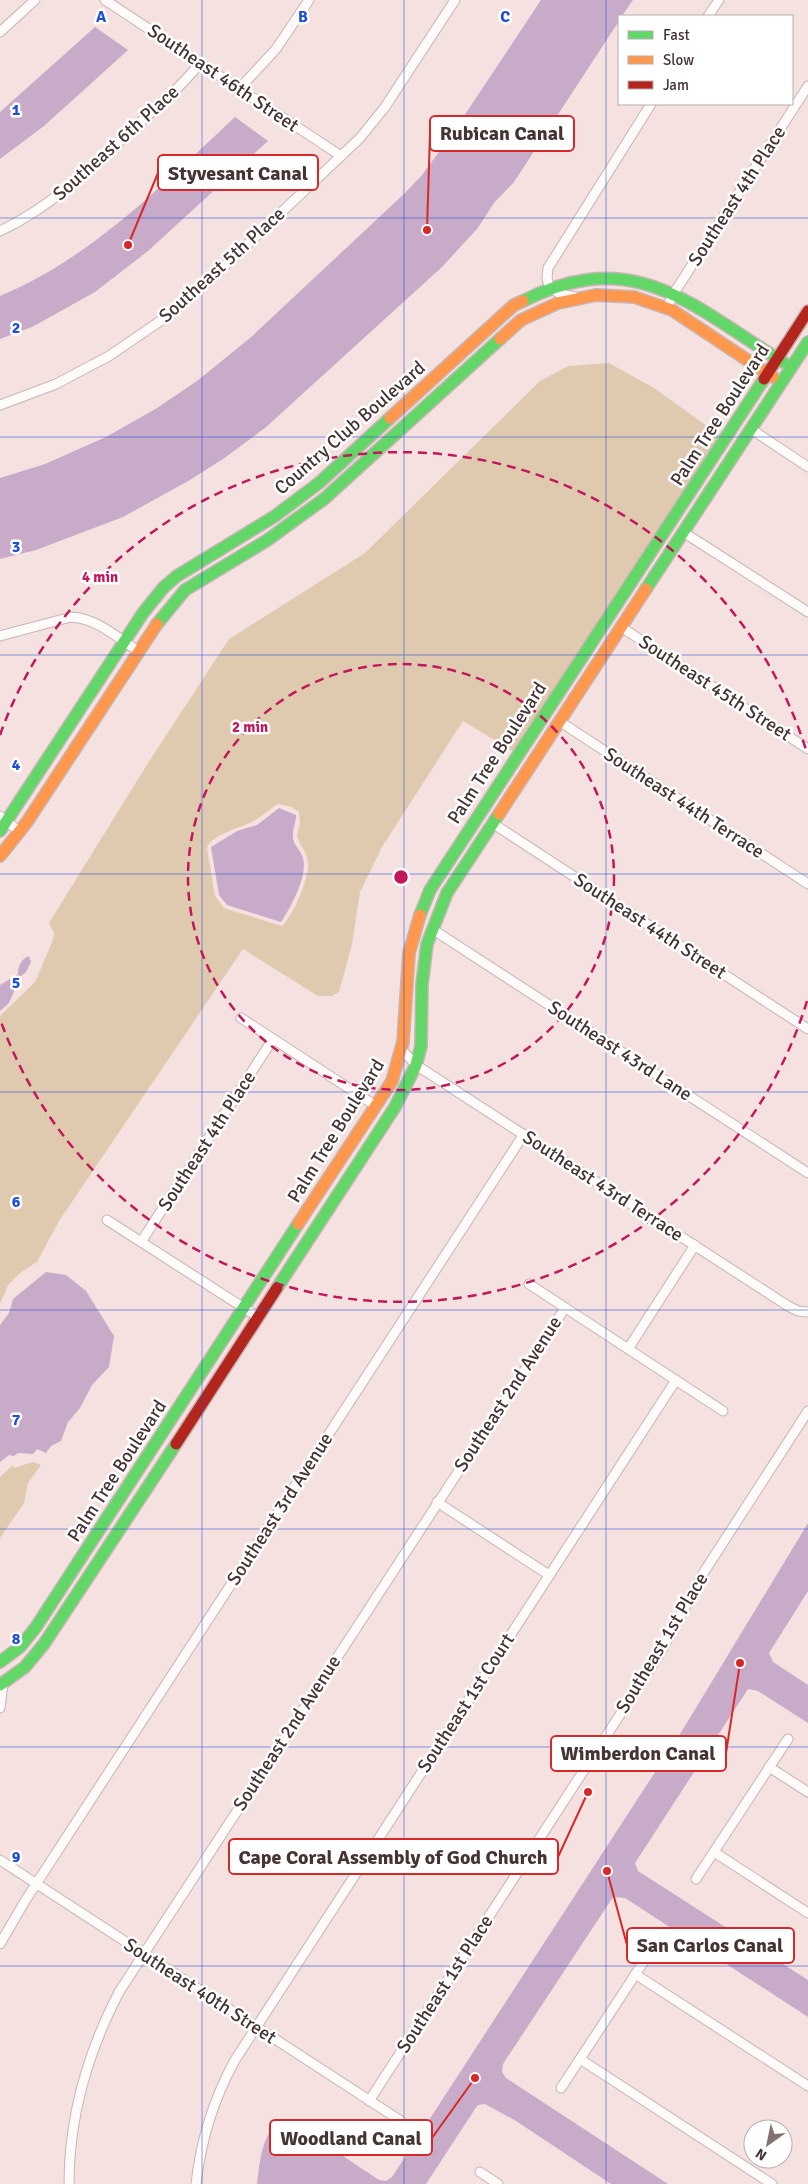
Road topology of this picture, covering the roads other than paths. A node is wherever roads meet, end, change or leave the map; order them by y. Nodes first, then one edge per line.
1 (35, 0) edge
2 (105, 0) edge
3 (310, 0) edge
4 (455, 0) edge
5 (719, 0) edge
6 (709, 15) edge
7 (0, 32) edge
8 (200, 63) junction
9 (808, 86) edge
10 (239, 89) junction
11 (650, 105) edge
12 (341, 156) junction
13 (0, 231) edge
14 (549, 287) junction
15 (674, 294) junction
16 (576, 298) junction
17 (667, 308) junction
18 (806, 317) edge
19 (808, 342) edge
20 (777, 359) junction
21 (791, 368) junction
22 (768, 373) junction
23 (781, 383) junction
24 (0, 405) edge
25 (393, 416) junction
26 (737, 420) junction
27 (404, 427) junction
28 (751, 429) junction
29 (808, 467) edge
30 (325, 477) junction
31 (335, 490) junction
32 (670, 522) junction
33 (683, 532) junction
34 (808, 612) edge
35 (608, 618) junction
36 (621, 627) junction
37 (0, 636) edge
38 (124, 642) junction
39 (138, 651) junction
40 (545, 712) junction
41 (559, 722) junction
42 (808, 749) edge
43 (478, 814) junction
44 (2, 823) edge
45 (492, 823) junction
46 (20, 832) junction
47 (0, 856) edge
48 (808, 884) edge
49 (416, 925) junction
50 (432, 929) junction
51 (241, 1018) dead end
52 (808, 1029) edge
53 (273, 1039) junction
54 (403, 1052) junction
55 (416, 1065) junction
56 (376, 1106) junction
57 (389, 1115) junction
58 (524, 1134) junction
59 (808, 1174) edge
60 (107, 1220) dead end
61 (141, 1242) junction
62 (695, 1245) junction
63 (529, 1284) dead end
64 (244, 1308) junction
65 (565, 1308) junction
66 (808, 1312) edge
67 (258, 1317) junction
68 (628, 1349) junction
69 (676, 1380) junction
70 (723, 1411) dead end
71 (808, 1411) edge
72 (437, 1502) junction
73 (549, 1575) junction
74 (0, 1662) edge
75 (2, 1684) edge
76 (0, 1708) edge
77 (788, 1739) dead end
78 (770, 1767) junction
79 (808, 1792) edge
80 (714, 1852) junction
81 (0, 1860) edge
82 (696, 1879) dead end
83 (36, 1884) junction
84 (808, 1913) edge
85 (0, 1944) edge
86 (654, 1946) dead end
87 (143, 1954) junction
88 (635, 1974) junction
89 (255, 2027) junction
90 (580, 2059) junction
91 (808, 2086) edge
92 (561, 2088) dead end
93 (369, 2101) junction
94 (401, 2122) dead end
95 (480, 2172) dead end
96 (70, 2184) edge
97 (196, 2184) edge
98 (498, 2184) edge
99 (772, 2184) edge

1 - 7 street
2 - 8 street, Southeast 46th Street
3 - 10 street
4 - 12 street, Southeast 5th Place
5 - 6 street
8 - 10 street, Southeast 46th Street
8 - 13 street, Southeast 6th Place
9 - 15 street, Southeast 4th Place
10 - 12 street, Southeast 46th Street
11 - 14 street
12 - 24 street, Southeast 5th Place
14 - 15 street, Country Club Boulevard
14 - 16 street
14 - 25 street, Country Club Boulevard
15 - 17 street, Southeast 4th Place
15 - 20 street, Country Club Boulevard
16 - 17 street, Country Club Boulevard
16 - 27 street, Country Club Boulevard
17 - 22 street, Country Club Boulevard
18 - 20 street, Palm Tree Boulevard
19 - 21 street, Palm Tree Boulevard
20 - 21 street, Country Club Boulevard
20 - 22 street, Palm Tree Boulevard
21 - 23 street, Palm Tree Boulevard
22 - 23 street, Country Club Boulevard
22 - 26 street, Palm Tree Boulevard
23 - 28 street, Palm Tree Boulevard
25 - 27 street
25 - 30 street, Country Club Boulevard
26 - 28 street
26 - 32 street, Palm Tree Boulevard
27 - 31 street, Country Club Boulevard
28 - 29 street
28 - 33 street, Palm Tree Boulevard
30 - 31 street
30 - 38 street, Country Club Boulevard
31 - 39 street, Country Club Boulevard
32 - 33 street
32 - 35 street, Palm Tree Boulevard
33 - 34 street
33 - 36 street, Palm Tree Boulevard
35 - 36 street
35 - 40 street, Palm Tree Boulevard
36 - 41 street, Palm Tree Boulevard
36 - 42 street, Southeast 45th Street
37 - 38 street
38 - 39 street
38 - 44 street, Country Club Boulevard
39 - 46 street, Country Club Boulevard
40 - 41 street
40 - 43 street, Palm Tree Boulevard
41 - 45 street, Palm Tree Boulevard
41 - 48 street, Southeast 44th Terrace
43 - 45 street
43 - 49 street, Palm Tree Boulevard
44 - 46 street
45 - 50 street, Palm Tree Boulevard
45 - 52 street, Southeast 44th Street
46 - 47 street, Country Club Boulevard
49 - 50 street
49 - 54 street, Palm Tree Boulevard
50 - 55 street, Palm Tree Boulevard
50 - 59 street, Southeast 43rd Lane
51 - 53 street
53 - 56 street
53 - 61 street, Southeast 4th Place
54 - 55 street, Southeast 43rd Terrace
54 - 56 street, Palm Tree Boulevard
55 - 57 street, Palm Tree Boulevard
55 - 58 street, Southeast 43rd Terrace
56 - 57 street
56 - 64 street, Palm Tree Boulevard
57 - 67 street, Palm Tree Boulevard
58 - 62 street, Southeast 43rd Terrace
58 - 83 street, Southeast 3rd Avenue
60 - 61 street
61 - 64 street
62 - 66 street, Southeast 43rd Terrace
62 - 68 street
63 - 65 street
64 - 67 street
64 - 74 street, Palm Tree Boulevard
65 - 68 street
65 - 72 street, Southeast 2nd Avenue
67 - 75 street, Palm Tree Boulevard
68 - 69 street
69 - 70 street
69 - 73 street, Southeast 1st Court
71 - 93 street, Southeast 1st Place
72 - 73 street
72 - 87 street, Southeast 2nd Avenue
73 - 89 street, Southeast 1st Court
75 - 76 street
77 - 78 street
78 - 79 street
78 - 80 street
80 - 82 street
80 - 84 street
81 - 83 street, Southeast 40th Street
83 - 85 street, Southeast 3rd Avenue
83 - 87 street, Southeast 40th Street
86 - 88 street
87 - 89 street, Southeast 40th Street
87 - 96 street, Southeast 2nd Avenue
88 - 90 street
88 - 91 street
89 - 93 street, Southeast 40th Street
89 - 97 street
90 - 92 street
90 - 99 street
93 - 94 street, Southeast 40th Street
95 - 98 street

